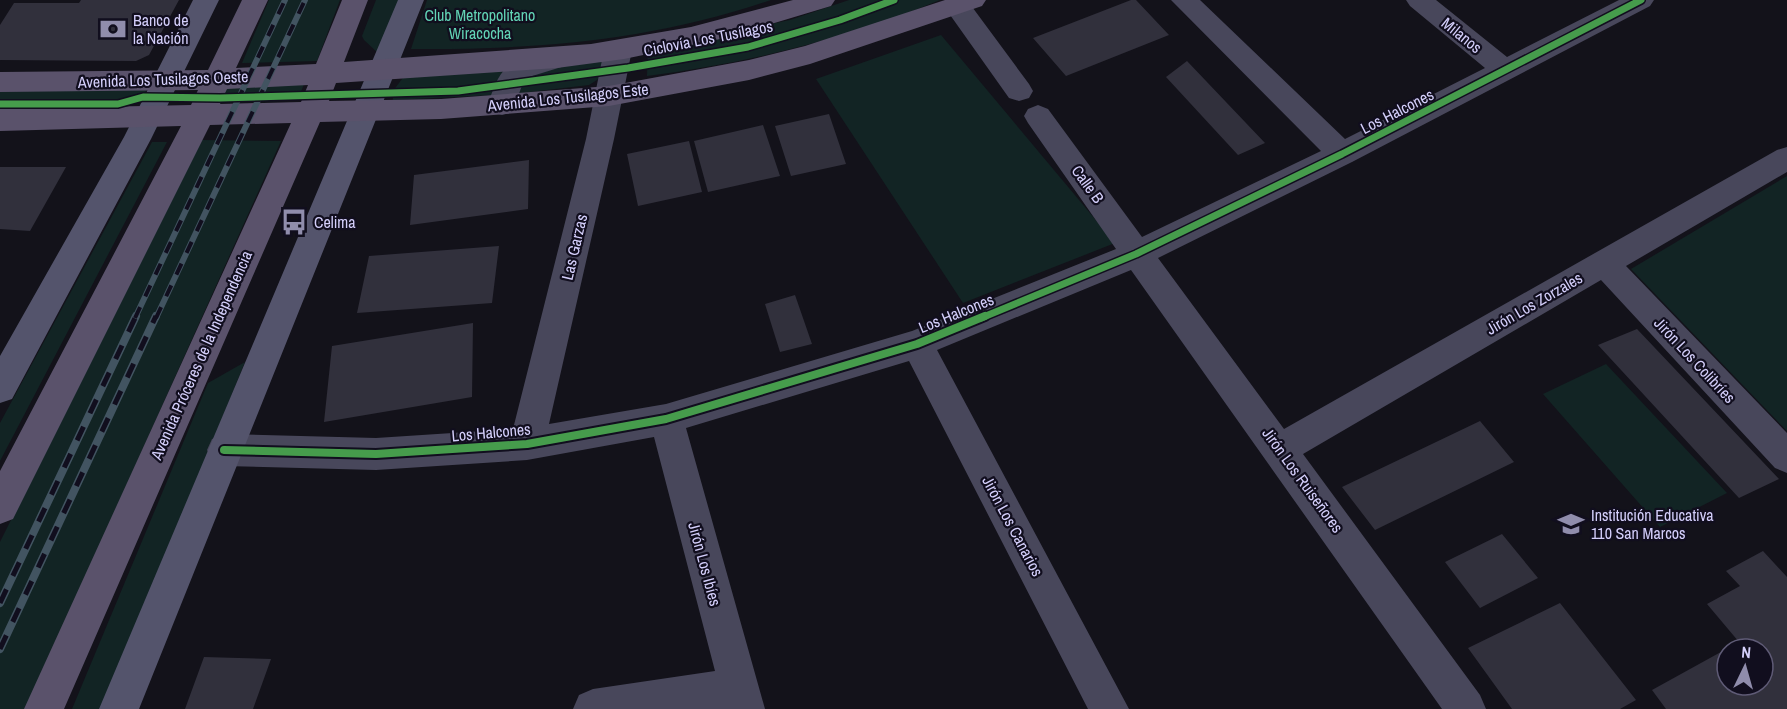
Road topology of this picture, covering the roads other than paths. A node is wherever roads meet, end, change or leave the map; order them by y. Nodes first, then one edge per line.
1 (207, 0) edge
2 (255, 0) edge
3 (355, 0) edge
4 (411, 0) edge
5 (822, 0) edge
6 (1184, 0) edge
7 (1419, 0) edge
8 (1641, 0) edge
9 (965, 3) edge
10 (618, 50) junction
11 (558, 58) junction
12 (383, 70) junction
13 (1505, 70) junction
14 (326, 73) junction
15 (218, 78) junction
16 (169, 80) junction
17 (0, 82) edge
18 (1020, 91) dead end
19 (609, 96) junction
20 (502, 105) junction
21 (367, 110) junction
22 (311, 111) junction
23 (201, 114) junction
24 (150, 115) junction
25 (1038, 116) dead end
26 (0, 120) edge
27 (1342, 154) junction
28 (1787, 158) edge
29 (1136, 254) junction
30 (1604, 263) junction
31 (917, 344) junction
32 (0, 388) edge
33 (666, 419) junction
34 (527, 444) junction
35 (1280, 449) junction
36 (224, 450) junction
37 (1787, 457) edge
38 (0, 507) edge
39 (741, 698) edge
40 (44, 709) edge
41 (119, 709) edge
42 (593, 709) edge
43 (1109, 709) edge
44 (1466, 709) edge

1 - 16 main road
2 - 15 main road
3 - 14 main road, Avenida Próceres de la Independencia
4 - 12 main road
5 - 10 main road
6 - 27 street
7 - 13 street, Milanos
8 - 13 street, Los Halcones
9 - 18 street
9 - 19 main road, Avenida Los Tusilagos Este
10 - 11 main road
10 - 19 street, Las Garzas
11 - 12 main road
11 - 20 street
12 - 14 main road
12 - 21 main road
13 - 27 street, Los Halcones
14 - 15 main road, Avenida Los Tusilagos Oeste
14 - 22 main road, Avenida Próceres de la Independencia
15 - 16 main road, Avenida Los Tusilagos Oeste
15 - 23 main road
16 - 17 main road, Avenida Los Tusilagos Oeste
16 - 24 main road
19 - 20 main road, Avenida Los Tusilagos Este
19 - 34 street, Las Garzas
20 - 21 main road, Avenida Los Tusilagos Este
21 - 22 main road, Avenida Los Tusilagos Este
21 - 36 main road
22 - 23 main road, Avenida Los Tusilagos Este
22 - 40 main road, Avenida Próceres de la Independencia
23 - 24 main road, Avenida Los Tusilagos Este
23 - 38 main road
24 - 26 main road
24 - 32 main road
25 - 29 street, Calle B
27 - 29 street, Los Halcones
28 - 30 street, Jirón Los Zorzales
29 - 31 street, Los Halcones
29 - 35 street, Jirón Los Ruiseñores
30 - 35 street, Jirón Los Zorzales
30 - 37 street, Jirón Los Colibríes
31 - 33 street, Los Halcones
31 - 43 street, Jirón Los Canarios
33 - 34 street, Los Halcones
33 - 39 street, Jirón Los Ibíes
34 - 36 street, Los Halcones
35 - 44 street, Jirón Los Ruiseñores
36 - 41 main road
39 - 42 street

